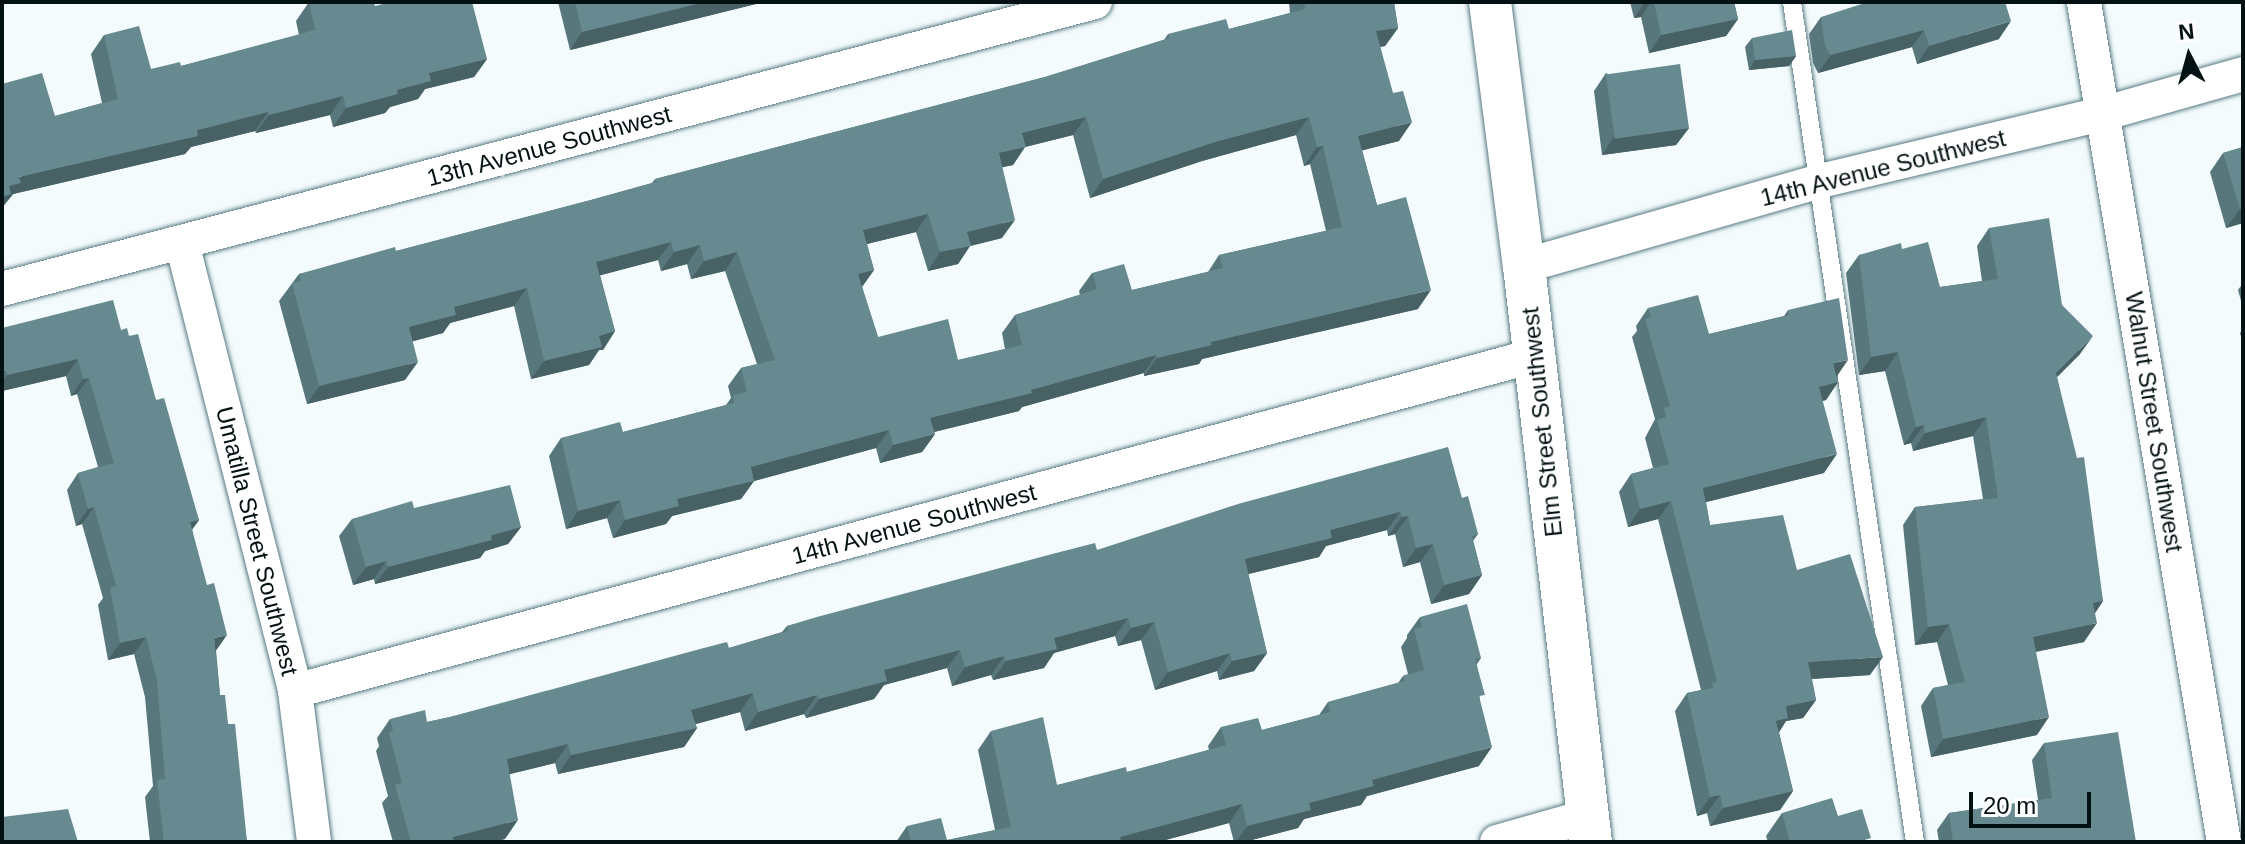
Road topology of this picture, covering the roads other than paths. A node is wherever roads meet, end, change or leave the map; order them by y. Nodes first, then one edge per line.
1 (1095, 2) edge
2 (1490, 2) edge
3 (1792, 2) edge
4 (2084, 2) edge
5 (2243, 74) edge
6 (2102, 114) junction
7 (1820, 181) junction
8 (182, 243) junction
9 (1524, 266) junction
10 (2, 289) edge
11 (1533, 356) junction
12 (295, 691) junction
13 (1589, 829) edge
14 (314, 842) edge
15 (1497, 842) edge
16 (1915, 842) edge
17 (2224, 842) edge

1 - 8 street, 13th Avenue Southwest
2 - 9 street, Elm Street Southwest
3 - 7 lane
4 - 6 street, Walnut Street Southwest
5 - 6 street, 14th Avenue Southwest
6 - 7 street, 14th Avenue Southwest
6 - 17 street, Walnut Street Southwest
7 - 9 street, 14th Avenue Southwest
7 - 16 lane
8 - 10 street, 13th Avenue Southwest
8 - 12 street, Umatilla Street Southwest
9 - 11 street, Elm Street Southwest
11 - 12 street, 14th Avenue Southwest
11 - 13 street, Elm Street Southwest
12 - 14 street, Umatilla Street Southwest
13 - 15 street

